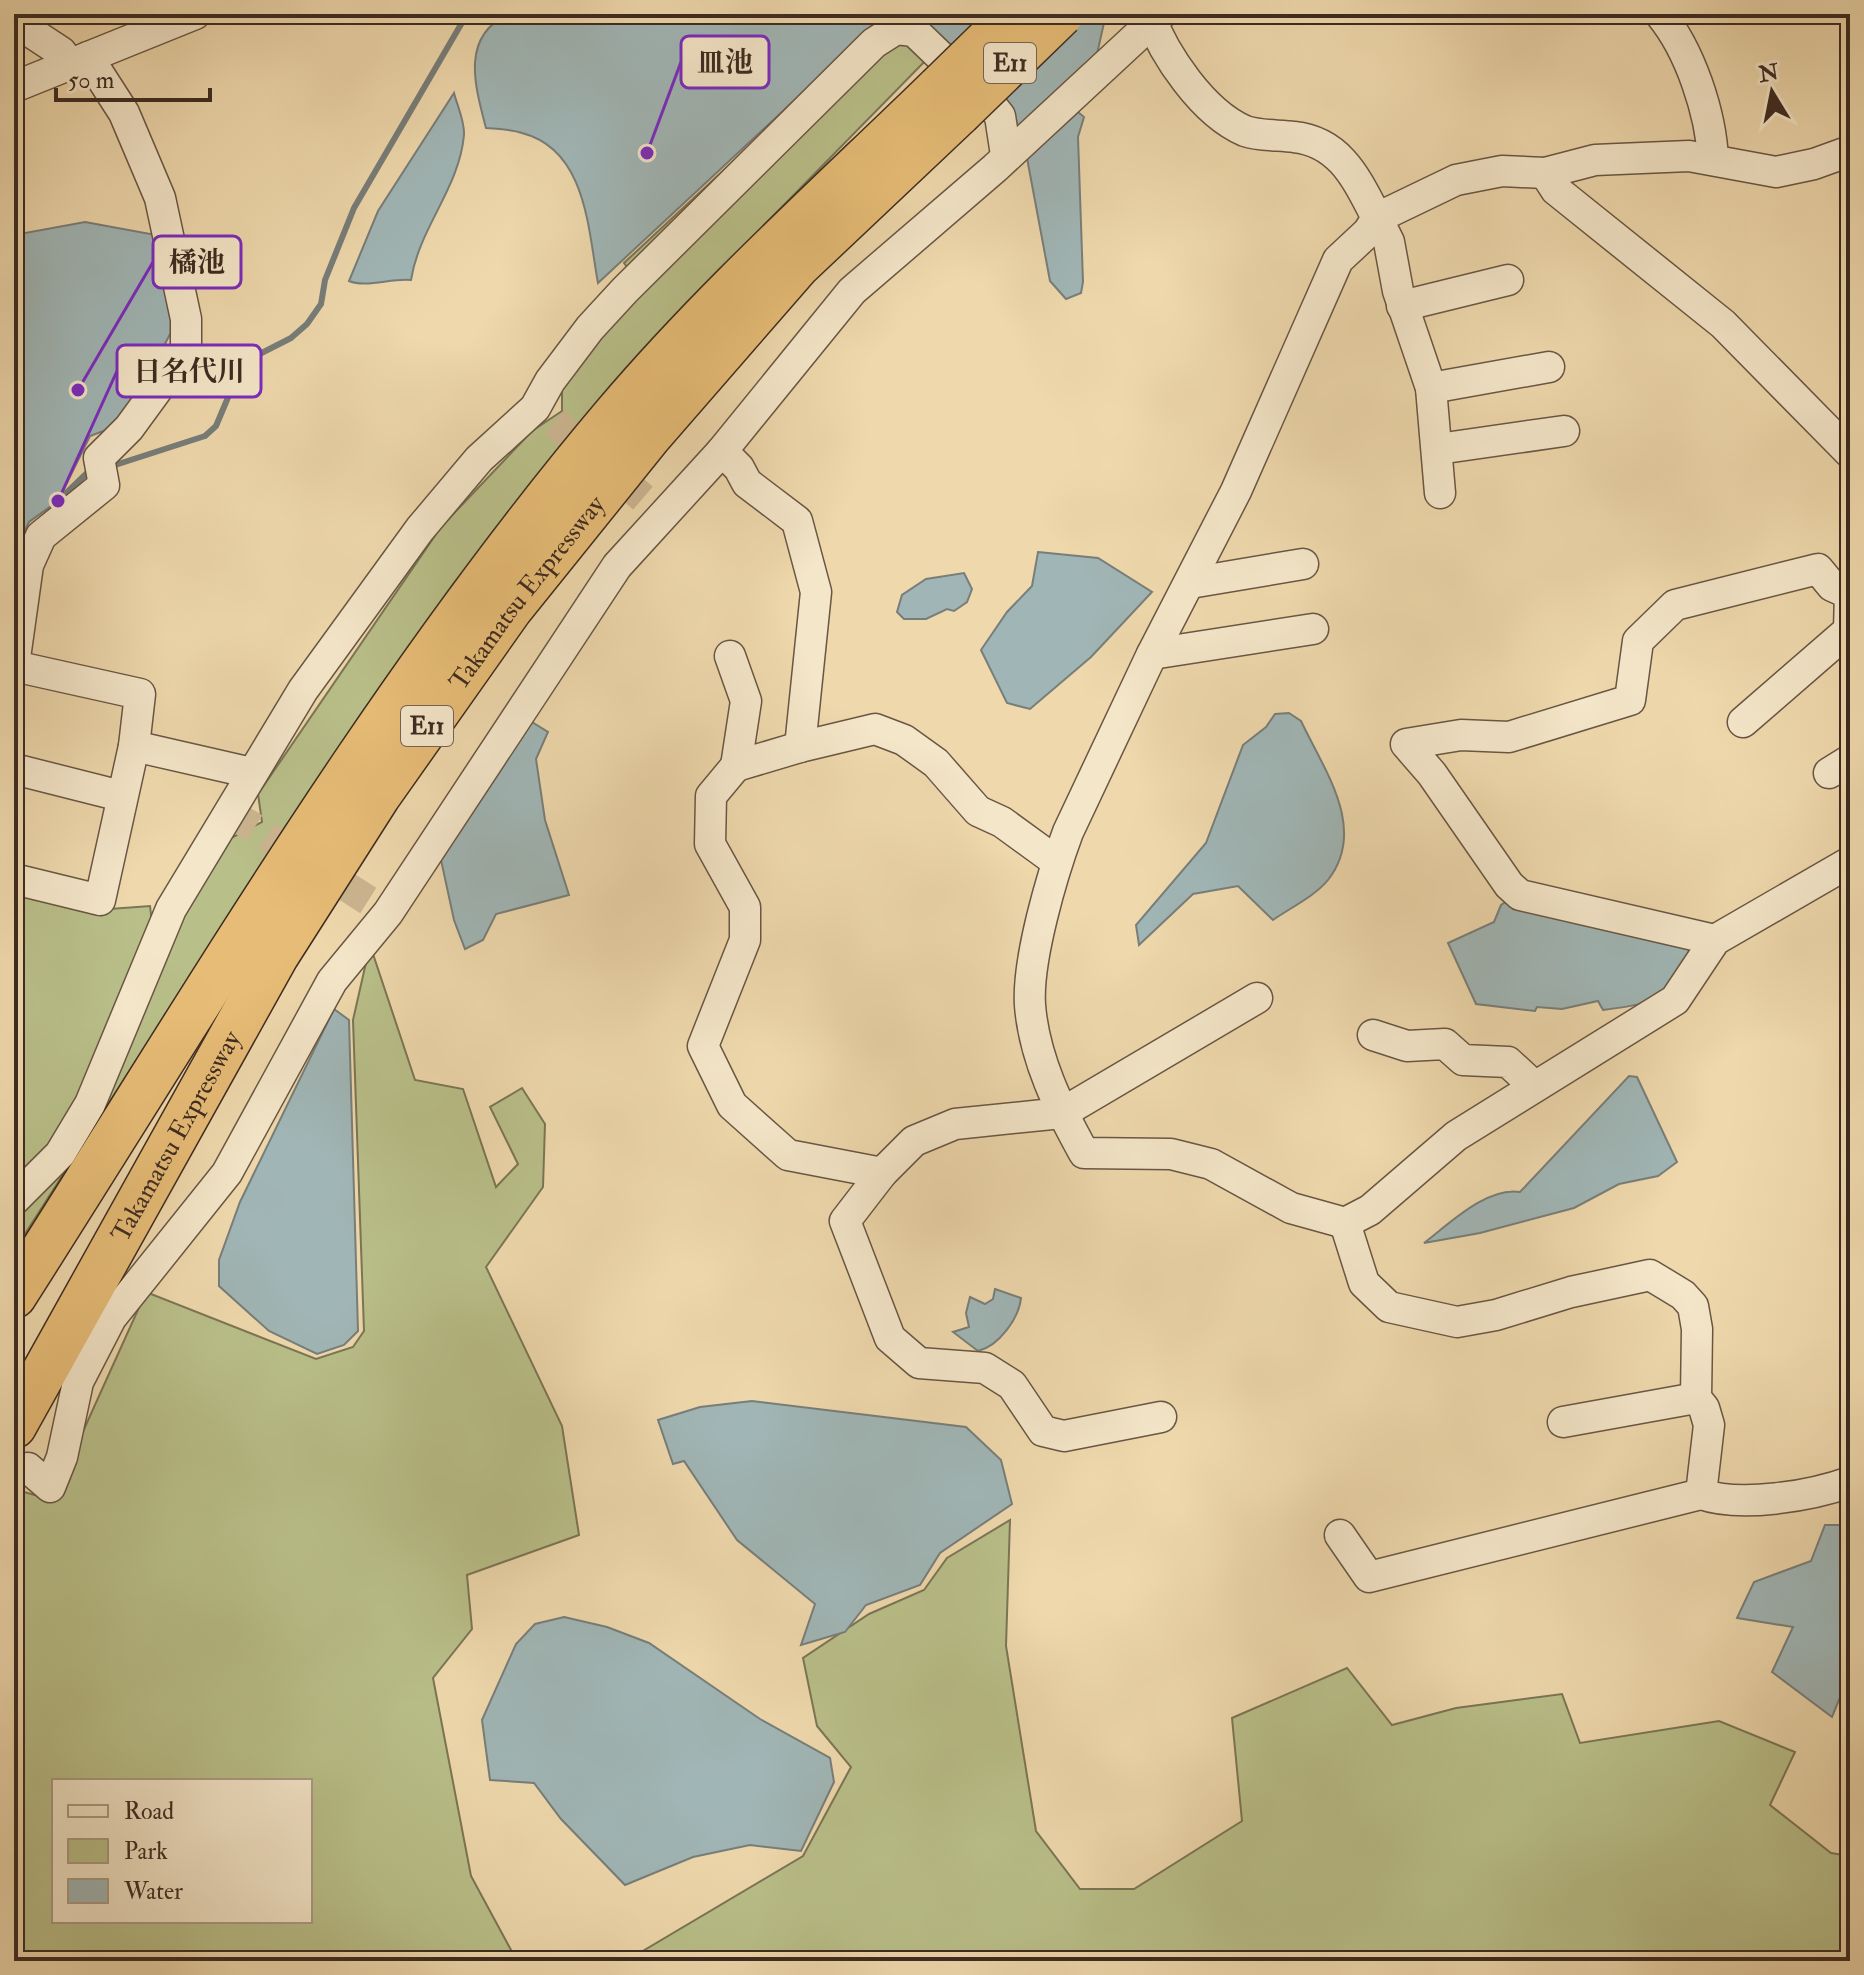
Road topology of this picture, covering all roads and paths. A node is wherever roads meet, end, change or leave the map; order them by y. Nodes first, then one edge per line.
1 (195, 14) edge
2 (1015, 14) edge
3 (1061, 14) edge
4 (1660, 14) edge
5 (1154, 17) edge
6 (14, 21) edge
7 (79, 61) junction
8 (14, 87) edge
9 (949, 100) junction
10 (1850, 151) edge
11 (1006, 155) junction
12 (1713, 160) junction
13 (1545, 173) junction
14 (1377, 218) junction
15 (1508, 280) dead end
16 (1402, 306) junction
17 (1549, 367) dead end
18 (1431, 388) junction
19 (1564, 431) dead end
20 (1438, 449) junction
21 (722, 451) junction
22 (1850, 453) edge
23 (1440, 493) dead end
24 (1303, 564) dead end
25 (1190, 583) junction
26 (1850, 593) edge
27 (1313, 629) dead end
28 (1152, 654) junction
29 (730, 656) dead end
30 (14, 665) edge
31 (1743, 722) dead end
32 (134, 746) junction
33 (800, 747) junction
34 (736, 766) junction
35 (14, 769) edge
36 (252, 773) junction
37 (121, 796) junction
38 (1057, 862) junction
39 (1850, 862) edge
40 (14, 879) edge
41 (1715, 940) junction
42 (1257, 998) dead end
43 (1373, 1035) dead end
44 (1534, 1086) junction
45 (1062, 1113) junction
46 (882, 1173) junction
47 (14, 1200) edge
48 (1345, 1223) junction
49 (14, 1296) edge
50 (1696, 1398) junction
51 (1161, 1417) dead end
52 (1563, 1422) dead end
53 (14, 1426) edge
54 (28, 1468) dead end
55 (1850, 1482) edge
56 (1701, 1494) junction
57 (1340, 1535) dead end

1 - 7 street
2 - 9 highway, Takamatsu Expressway / E11, bridge
3 - 9 highway, Takamatsu Expressway / E11, bridge
4 - 12 street
5 - 11 street
5 - 14 street
6 - 7 street
7 - 8 street
7 - 30 street
9 - 49 highway, Takamatsu Expressway / E11
9 - 53 highway, Takamatsu Expressway / E11
10 - 12 street
11 - 21 street
11 - 36 street
12 - 13 street
13 - 14 street
13 - 22 street
14 - 16 street
14 - 25 street
15 - 16 street
16 - 18 street
17 - 18 street
18 - 20 street
19 - 20 street
20 - 23 street
21 - 33 street
21 - 54 street
24 - 25 street
25 - 28 street
26 - 31 street
26 - 41 street
27 - 28 street
28 - 38 street
29 - 34 street
30 - 32 street
32 - 36 street
32 - 37 street
33 - 34 street
33 - 38 street
34 - 46 street
35 - 37 street
36 - 47 street
37 - 40 street
38 - 45 street
39 - 41 street
41 - 44 street
42 - 45 street
43 - 44 street
44 - 48 street
45 - 46 street
45 - 48 street
46 - 51 street
48 - 50 street
50 - 52 street
50 - 56 street
55 - 56 street
56 - 57 street

